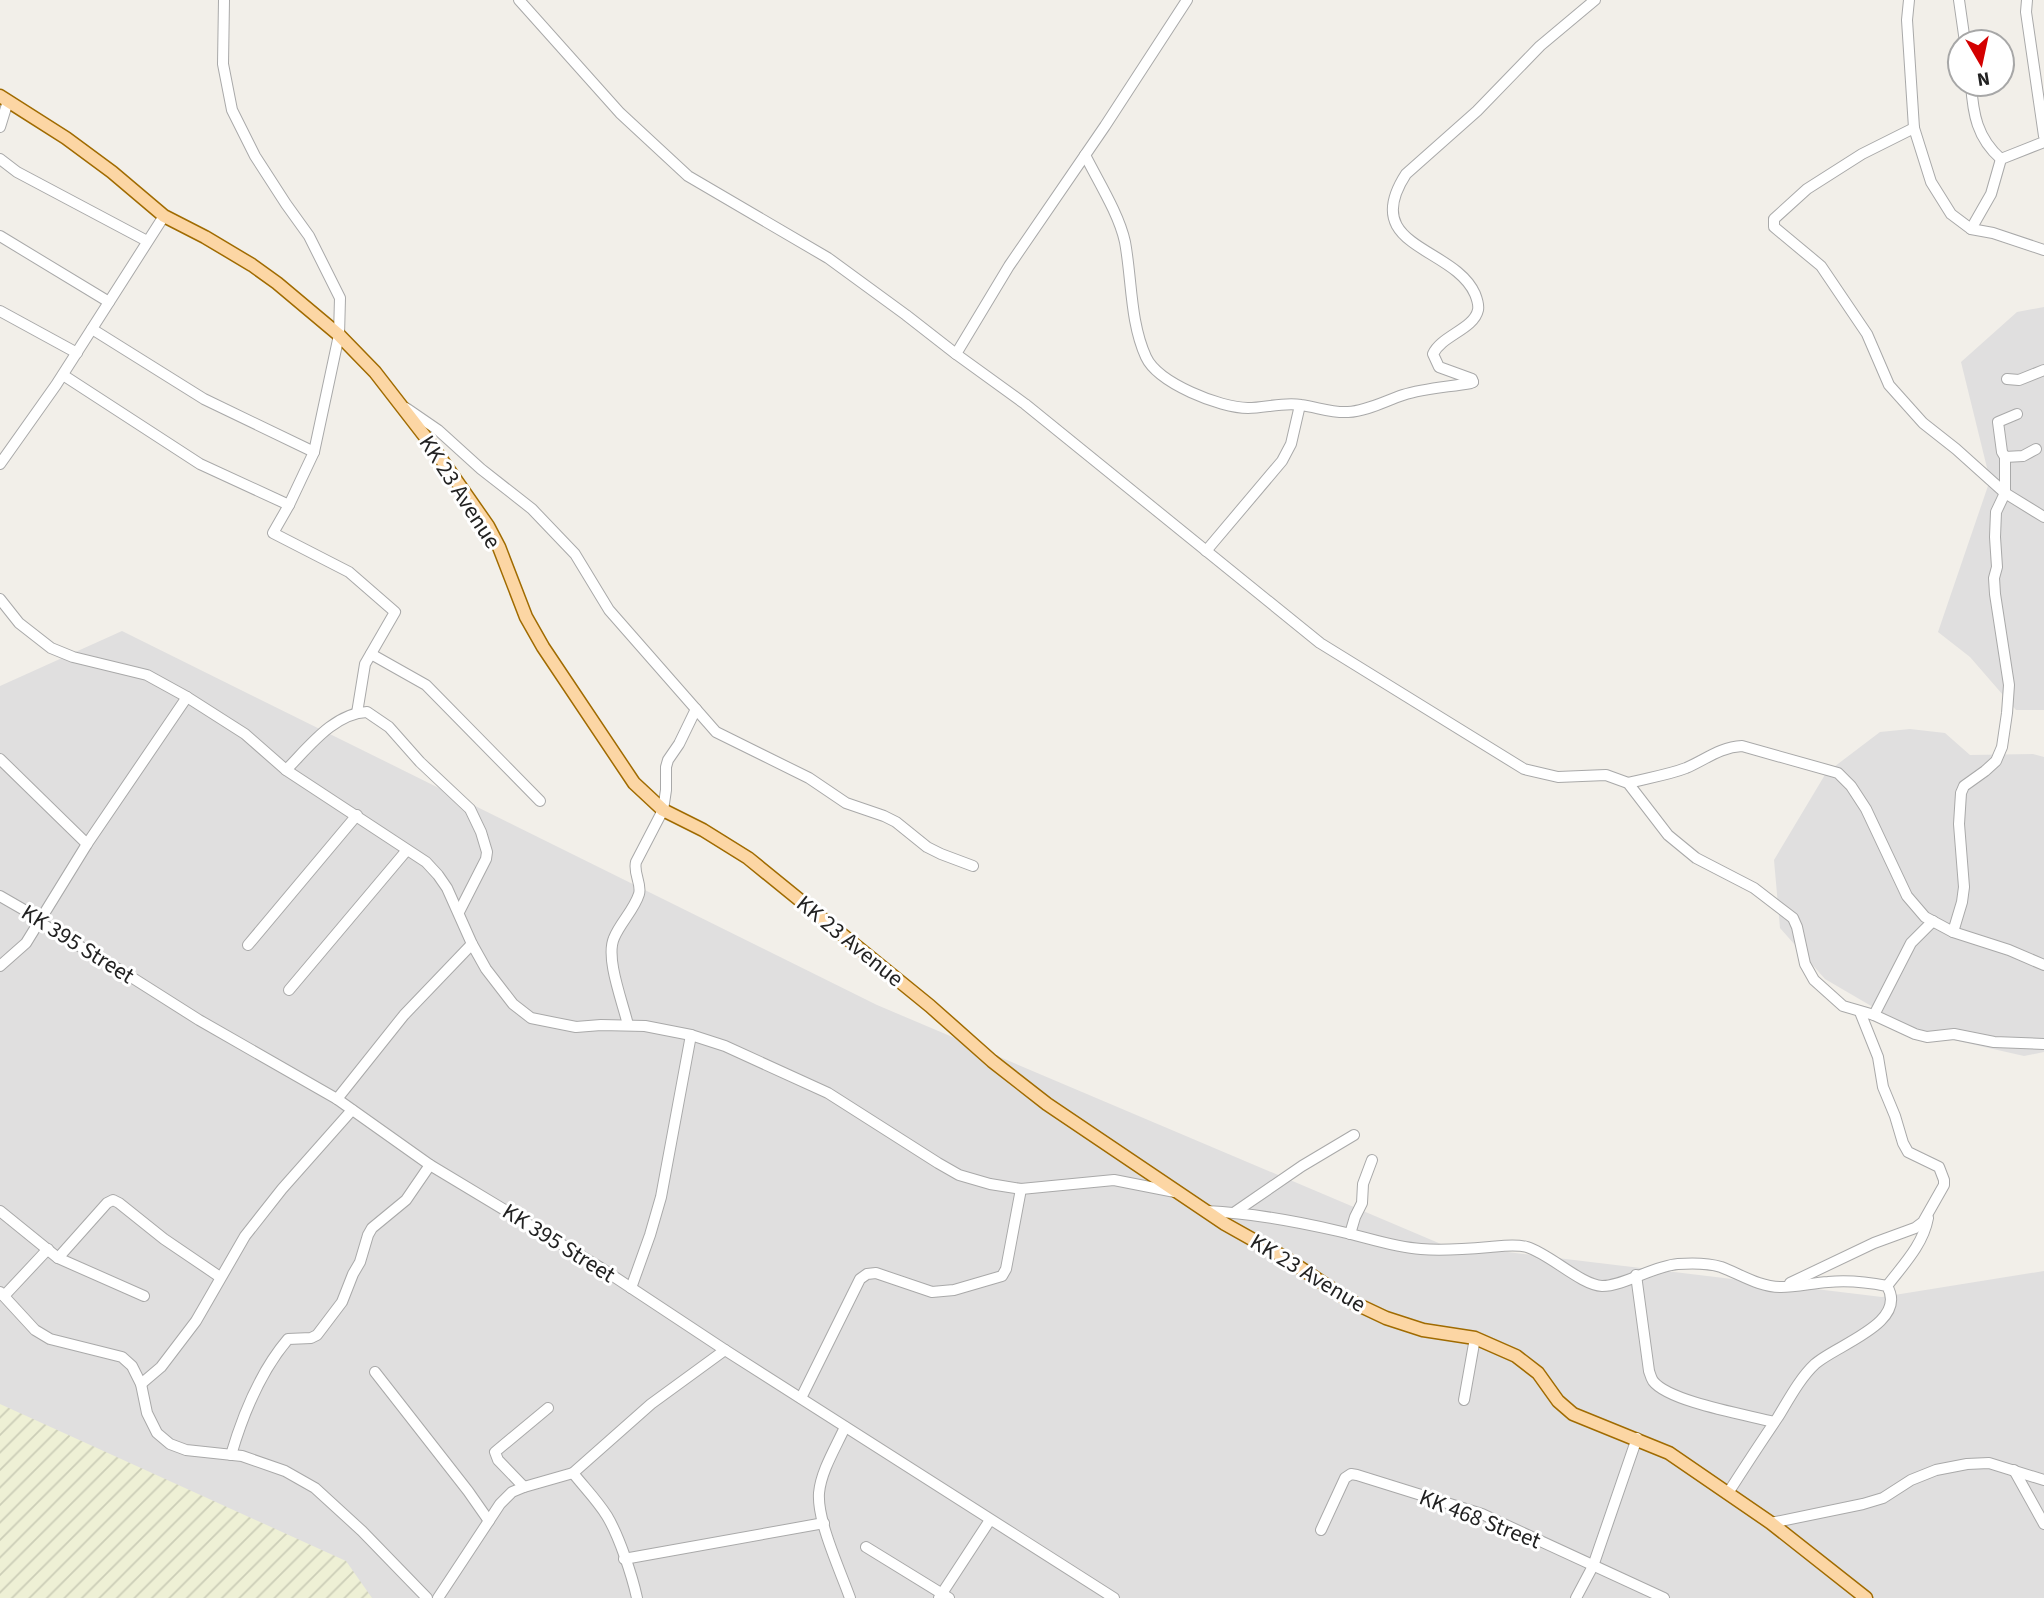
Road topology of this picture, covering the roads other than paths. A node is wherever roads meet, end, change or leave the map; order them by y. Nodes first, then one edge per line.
1 (224, 0) edge
2 (519, 0) edge
3 (1186, 0) edge
4 (1595, 0) edge
5 (1909, 0) edge
6 (1959, 0) edge
7 (2027, 0) edge
8 (1963, 28) edge
9 (1972, 98) edge
10 (4, 99) edge
11 (0, 127) edge
12 (1914, 128) junction
13 (2044, 136) edge
14 (2044, 142) edge
15 (1085, 155) junction
16 (0, 159) edge
17 (2001, 159) junction
18 (164, 216) junction
19 (1971, 229) junction
20 (0, 236) edge
21 (147, 241) junction
22 (2044, 250) edge
23 (109, 302) junction
24 (0, 312) edge
25 (92, 329) junction
26 (340, 335) junction
27 (77, 353) junction
28 (956, 354) junction
29 (2044, 370) edge
30 (63, 375) junction
31 (2007, 379) dead end
32 (400, 404) junction
33 (1300, 405) junction
34 (2017, 414) dead end
35 (2036, 449) dead end
36 (314, 452) junction
37 (2005, 457) junction
38 (0, 464) edge
39 (2005, 493) junction
40 (289, 505) junction
41 (2044, 517) edge
42 (1206, 551) junction
43 (0, 599) edge
44 (371, 654) junction
45 (187, 697) junction
46 (696, 709) junction
47 (357, 713) junction
48 (0, 759) edge
49 (286, 770) junction
50 (1628, 783) junction
51 (540, 801) dead end
52 (663, 810) junction
53 (357, 816) junction
54 (87, 844) junction
55 (407, 850) junction
56 (973, 866) dead end
57 (0, 895) edge
58 (459, 912) junction
59 (1933, 921) junction
60 (39, 922) junction
61 (1953, 932) junction
62 (471, 944) junction
63 (248, 945) dead end
64 (2044, 965) edge
65 (0, 966) edge
66 (289, 989) dead end
67 (1860, 1012) junction
68 (1874, 1016) junction
69 (628, 1025) junction
70 (691, 1035) junction
71 (2044, 1044) edge
72 (337, 1099) junction
73 (352, 1110) junction
74 (1354, 1135) dead end
75 (1372, 1160) dead end
76 (430, 1165) junction
77 (1021, 1189) junction
78 (1178, 1193) junction
79 (0, 1211) edge
80 (1206, 1211) junction
81 (1929, 1211) junction
82 (1235, 1212) junction
83 (1350, 1234) junction
84 (48, 1250) junction
85 (58, 1258) junction
86 (1636, 1275) junction
87 (220, 1278) junction
88 (1886, 1286) junction
89 (631, 1287) junction
90 (1781, 1287) junction
91 (2, 1294) edge
92 (144, 1296) dead end
93 (1475, 1338) junction
94 (725, 1350) junction
95 (375, 1372) dead end
96 (141, 1384) junction
97 (801, 1398) junction
98 (1464, 1401) dead end
99 (548, 1408) dead end
100 (1774, 1422) junction
101 (845, 1427) junction
102 (1637, 1438) junction
103 (231, 1455) junction
104 (2014, 1470) junction
105 (573, 1473) junction
106 (2044, 1480) edge
107 (524, 1487) junction
108 (1728, 1493) junction
109 (990, 1520) junction
110 (489, 1521) junction
111 (824, 1523) junction
112 (1771, 1524) junction
113 (2044, 1524) edge
114 (1321, 1530) dead end
115 (866, 1548) dead end
116 (624, 1559) junction
117 (1593, 1566) junction
118 (944, 1596) edge
119 (427, 1598) edge
120 (438, 1598) edge
121 (637, 1598) edge
122 (850, 1598) edge
123 (1114, 1598) edge
124 (1576, 1598) edge
125 (1664, 1598) edge
126 (1866, 1598) edge

1 - 26 street
2 - 28 street
3 - 15 street
4 - 33 street
5 - 12 street
6 - 8 street
7 - 13 street
9 - 17 street
10 - 11 street
10 - 18 main road, KK 23 Avenue
12 - 19 street
12 - 39 street
14 - 17 street
15 - 28 street
15 - 33 street
16 - 21 street
17 - 19 street
18 - 21 street
18 - 26 main road, KK 23 Avenue
19 - 22 street
20 - 23 street
21 - 23 street
23 - 25 street
24 - 27 street
25 - 27 street
25 - 36 street
26 - 32 main road, KK 23 Avenue
26 - 36 street
27 - 30 street
28 - 42 street
29 - 31 street
30 - 38 street
30 - 40 street
32 - 46 street
32 - 52 main road, KK 23 Avenue
33 - 42 street
34 - 37 street
35 - 37 street
36 - 40 street
37 - 39 street
39 - 41 street
39 - 61 street
40 - 44 street
42 - 50 street
43 - 45 street
44 - 47 street
44 - 51 street
45 - 49 street
45 - 54 street
46 - 52 street
46 - 56 street
47 - 49 street
47 - 58 street
48 - 54 street
49 - 53 street
50 - 59 street
50 - 67 street
52 - 69 street
52 - 78 main road, KK 23 Avenue
53 - 55 street
53 - 63 street
54 - 60 street
55 - 58 street
55 - 66 street
57 - 60 street, KK 395 Street
58 - 62 street
59 - 61 street
59 - 68 street
60 - 65 street
60 - 72 street, KK 395 Street
61 - 64 street
62 - 69 street
62 - 72 street
67 - 68 street
67 - 81 street
68 - 71 street
69 - 70 street
70 - 77 street
70 - 89 street
72 - 73 street, KK 395 Street
73 - 76 street, KK 395 Street
73 - 87 street
74 - 82 street
75 - 83 street
76 - 89 street, KK 395 Street
76 - 103 street
77 - 78 street
77 - 97 street
78 - 80 main road, KK 23 Avenue
79 - 84 street
80 - 82 street
80 - 93 main road, KK 23 Avenue
81 - 88 street
81 - 90 street
82 - 83 street
83 - 86 street
84 - 85 street
84 - 91 street
85 - 87 street
85 - 92 street
86 - 90 street
86 - 100 street
87 - 96 street
88 - 90 street
88 - 100 street
89 - 94 street, KK 395 Street
91 - 96 street
93 - 98 street
93 - 102 main road, KK 23 Avenue
94 - 97 street, KK 395 Street
94 - 105 street
95 - 110 street
96 - 103 street
97 - 101 street, KK 395 Street
99 - 107 street
100 - 108 street
101 - 109 street, KK 395 Street
101 - 111 street
102 - 108 main road, KK 23 Avenue
102 - 117 street
103 - 119 street
104 - 106 street
104 - 112 street
104 - 113 street
105 - 107 street
105 - 116 street
107 - 110 street
108 - 112 main road, KK 23 Avenue
109 - 118 street
109 - 123 street, KK 395 Street
110 - 120 street
111 - 116 street
111 - 122 street
112 - 126 main road, KK 23 Avenue
114 - 117 street, KK 468 Street
115 - 118 street
116 - 121 street
117 - 124 street
117 - 125 street, KK 468 Street

